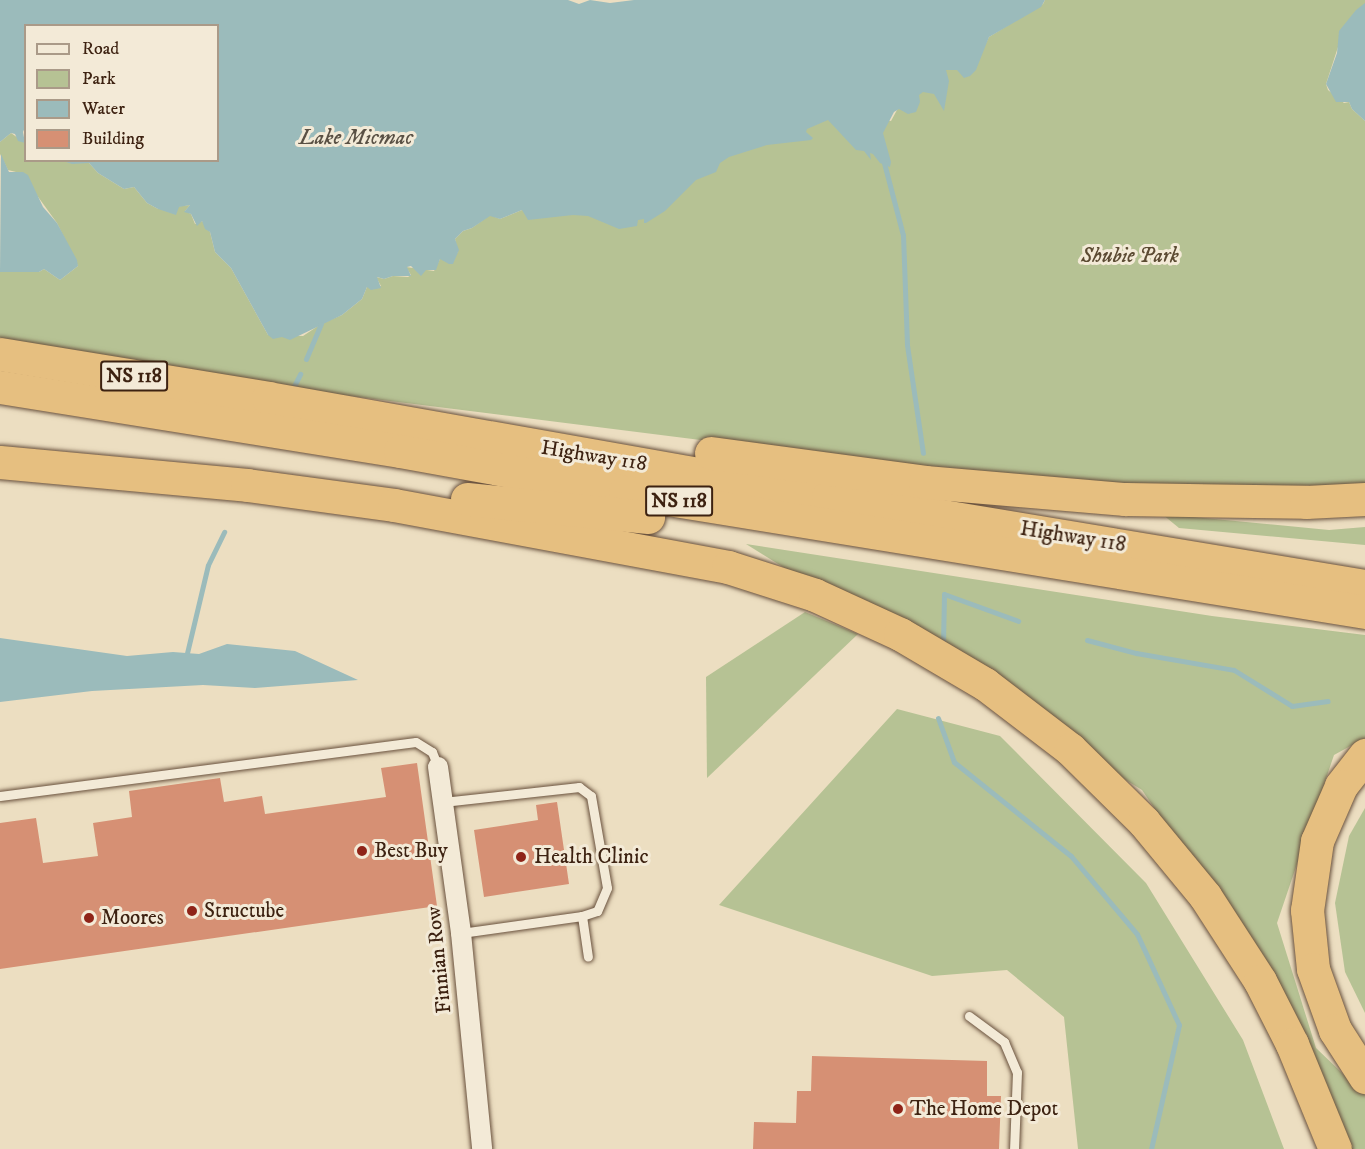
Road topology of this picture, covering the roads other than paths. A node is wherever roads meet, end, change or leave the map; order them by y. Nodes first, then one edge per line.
1 (0, 354) edge
2 (0, 387) edge
3 (268, 398) junction
4 (0, 462) edge
5 (247, 485) junction
6 (1365, 500) edge
7 (1363, 603) edge
8 (1365, 755) edge
9 (438, 767) joint
10 (0, 796) edge
11 (443, 802) junction
12 (582, 916) junction
13 (461, 933) junction
14 (588, 957) dead end
15 (969, 1016) dead end
16 (1365, 1077) edge
17 (482, 1149) edge
18 (1014, 1149) edge
19 (1335, 1149) edge

1 - 3 highway, Highway 118 / NS 118
2 - 7 highway, Highway 118 / NS 118
3 - 6 highway
3 - 7 highway, Highway 118 / NS 118
4 - 5 highway
5 - 7 highway
5 - 19 highway
8 - 16 highway
9 - 10 lane
9 - 11 street, Finnian Row
11 - 12 lane
11 - 13 street, Finnian Row
12 - 13 lane
12 - 14 lane
13 - 17 street, Finnian Row
15 - 18 lane

